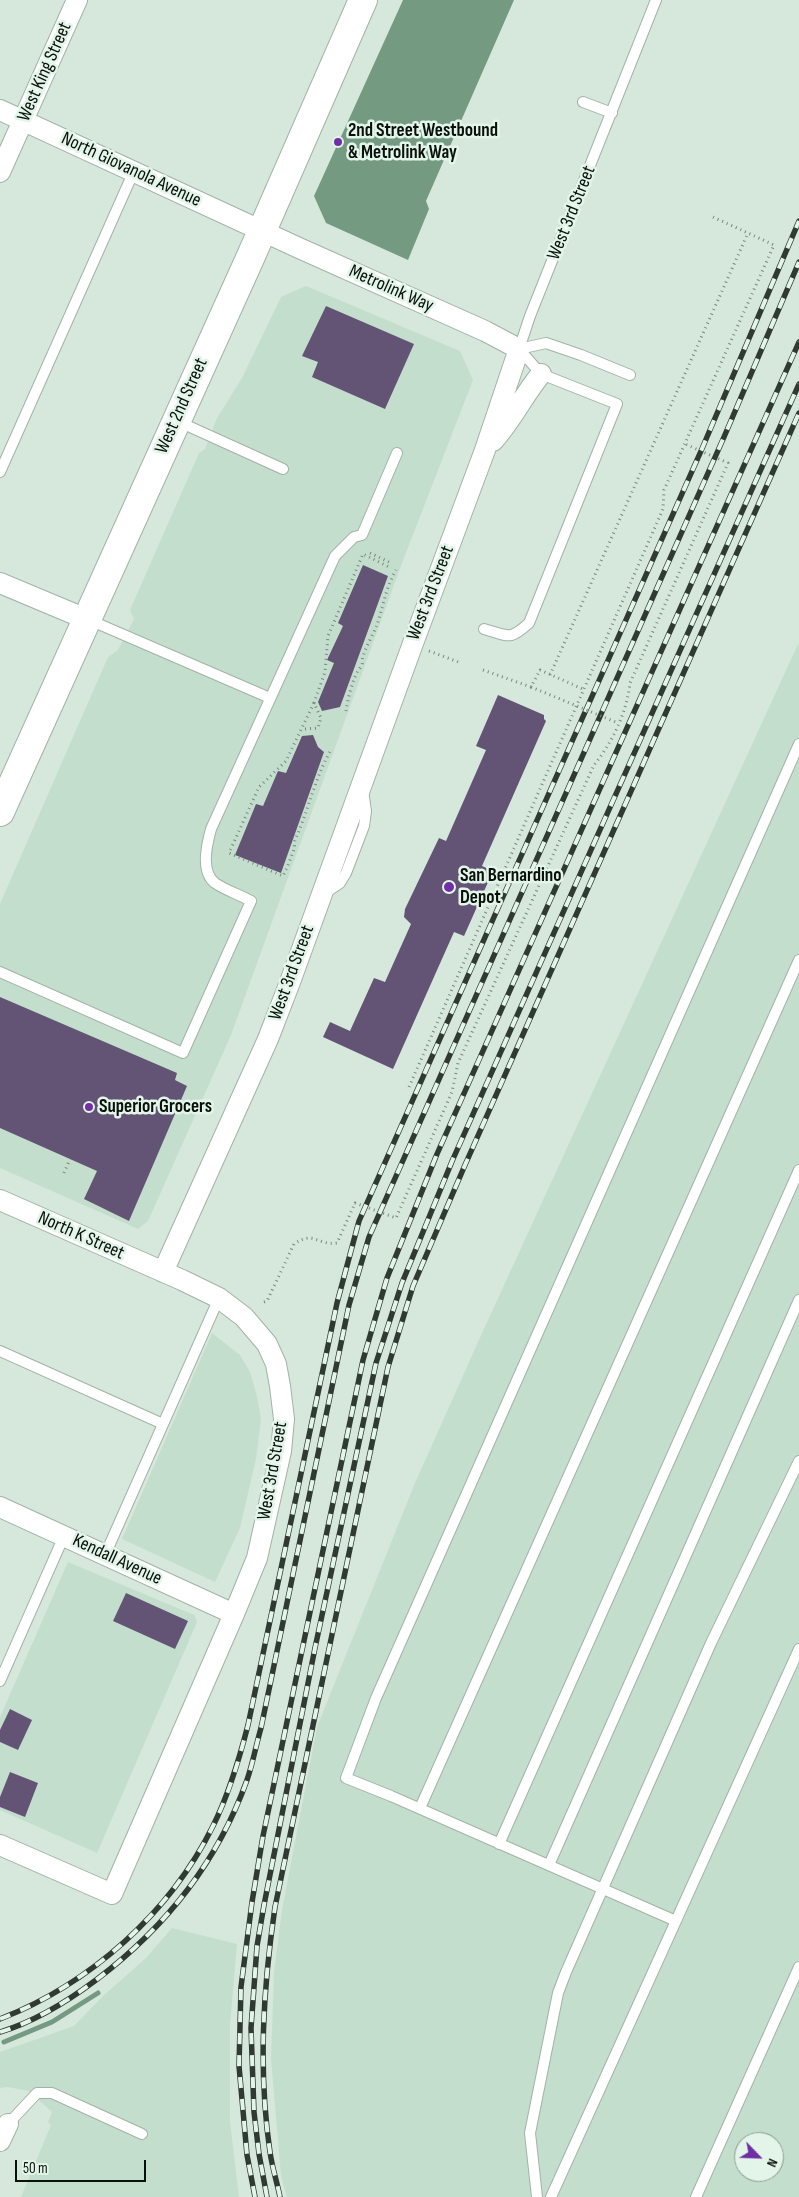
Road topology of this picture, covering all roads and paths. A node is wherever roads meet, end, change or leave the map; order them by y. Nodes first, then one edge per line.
1 (77, 0) edge
2 (362, 0) edge
3 (656, 0) edge
4 (583, 102) dead end
5 (0, 110) edge
6 (612, 113) junction
7 (23, 120) junction
8 (0, 172) edge
9 (134, 172) junction
10 (713, 217) dead end
11 (262, 231) junction
12 (748, 233) junction
13 (519, 348) junction
14 (541, 374) junction
15 (630, 375) dead end
16 (176, 420) junction
17 (685, 444) junction
18 (485, 450) junction
19 (398, 453) dead end
20 (283, 469) dead end
21 (0, 472) edge
22 (370, 553) dead end
23 (388, 562) dead end
24 (391, 568) dead end
25 (396, 570) dead end
26 (0, 583) edge
27 (86, 618) junction
28 (484, 629) dead end
29 (424, 650) dead end
30 (461, 663) dead end
31 (483, 670) dead end
32 (550, 675) junction
33 (531, 686) junction
34 (584, 690) junction
35 (270, 698) junction
36 (314, 703) junction
37 (346, 711) dead end
38 (618, 723) junction
39 (305, 730) dead end
40 (799, 744) edge
41 (331, 750) dead end
42 (0, 812) edge
43 (799, 960) edge
44 (0, 972) edge
45 (409, 1086) dead end
46 (70, 1160) dead end
47 (799, 1170) edge
48 (64, 1173) dead end
49 (0, 1200) edge
50 (163, 1272) junction
51 (219, 1298) junction
52 (799, 1300) edge
53 (264, 1302) dead end
54 (0, 1351) edge
55 (163, 1424) junction
56 (799, 1461) edge
57 (0, 1507) edge
58 (64, 1536) junction
59 (105, 1555) junction
60 (234, 1614) junction
61 (799, 1649) edge
62 (0, 1681) edge
63 (420, 1808) junction
64 (498, 1844) junction
65 (0, 1845) edge
66 (549, 1865) junction
67 (602, 1888) junction
68 (676, 1921) junction
69 (799, 1967) edge
70 (4, 2133) edge
71 (142, 2134) dead end
72 (537, 2197) edge
73 (550, 2197) edge
74 (696, 2197) edge

1 - 7 street, West King Street
2 - 11 main road, West 2nd Street
3 - 6 lane, West 3rd Street
4 - 6 lane
5 - 7 street, North Giovanola Avenue
6 - 13 lane, West 3rd Street
7 - 8 street, West King Street
7 - 9 street, North Giovanola Avenue
9 - 11 street, North Giovanola Avenue
9 - 21 lane
10 - 12 path
11 - 13 street, Metrolink Way
11 - 16 main road, West 2nd Street
12 - 17 path
12 - 32 path
13 - 14 lane, Metrolink Way
13 - 15 lane
13 - 18 street, West 3rd Street
14 - 18 street
14 - 28 lane, Metrolink Way
16 - 20 lane
16 - 27 main road, West 2nd Street
17 - 34 path
17 - 38 path
18 - 50 street, West 3rd Street
19 - 35 lane
22 - 23 path
24 - 36 path
25 - 37 path
26 - 27 street
27 - 35 lane
27 - 42 main road, West 2nd Street
29 - 30 path
31 - 33 path
32 - 33 path
32 - 34 path
33 - 38 path, bridge
34 - 45 path
35 - 44 lane
36 - 39 path
36 - 41 path
38 - 53 path
40 - 63 lane
43 - 63 lane
46 - 48 path
47 - 64 lane
49 - 50 street, North K Street
50 - 51 street, West 3rd Street
51 - 55 lane
51 - 60 street, West 3rd Street
52 - 66 lane
54 - 55 lane
55 - 59 lane
56 - 67 lane
57 - 58 street, Kendall Avenue
58 - 59 street, Kendall Avenue
58 - 62 lane
59 - 60 street, Kendall Avenue
60 - 65 street, West 3rd Street
61 - 68 lane
63 - 64 lane
64 - 66 lane
66 - 67 lane
67 - 68 lane
67 - 72 lane
68 - 73 lane
69 - 74 lane
70 - 71 lane

